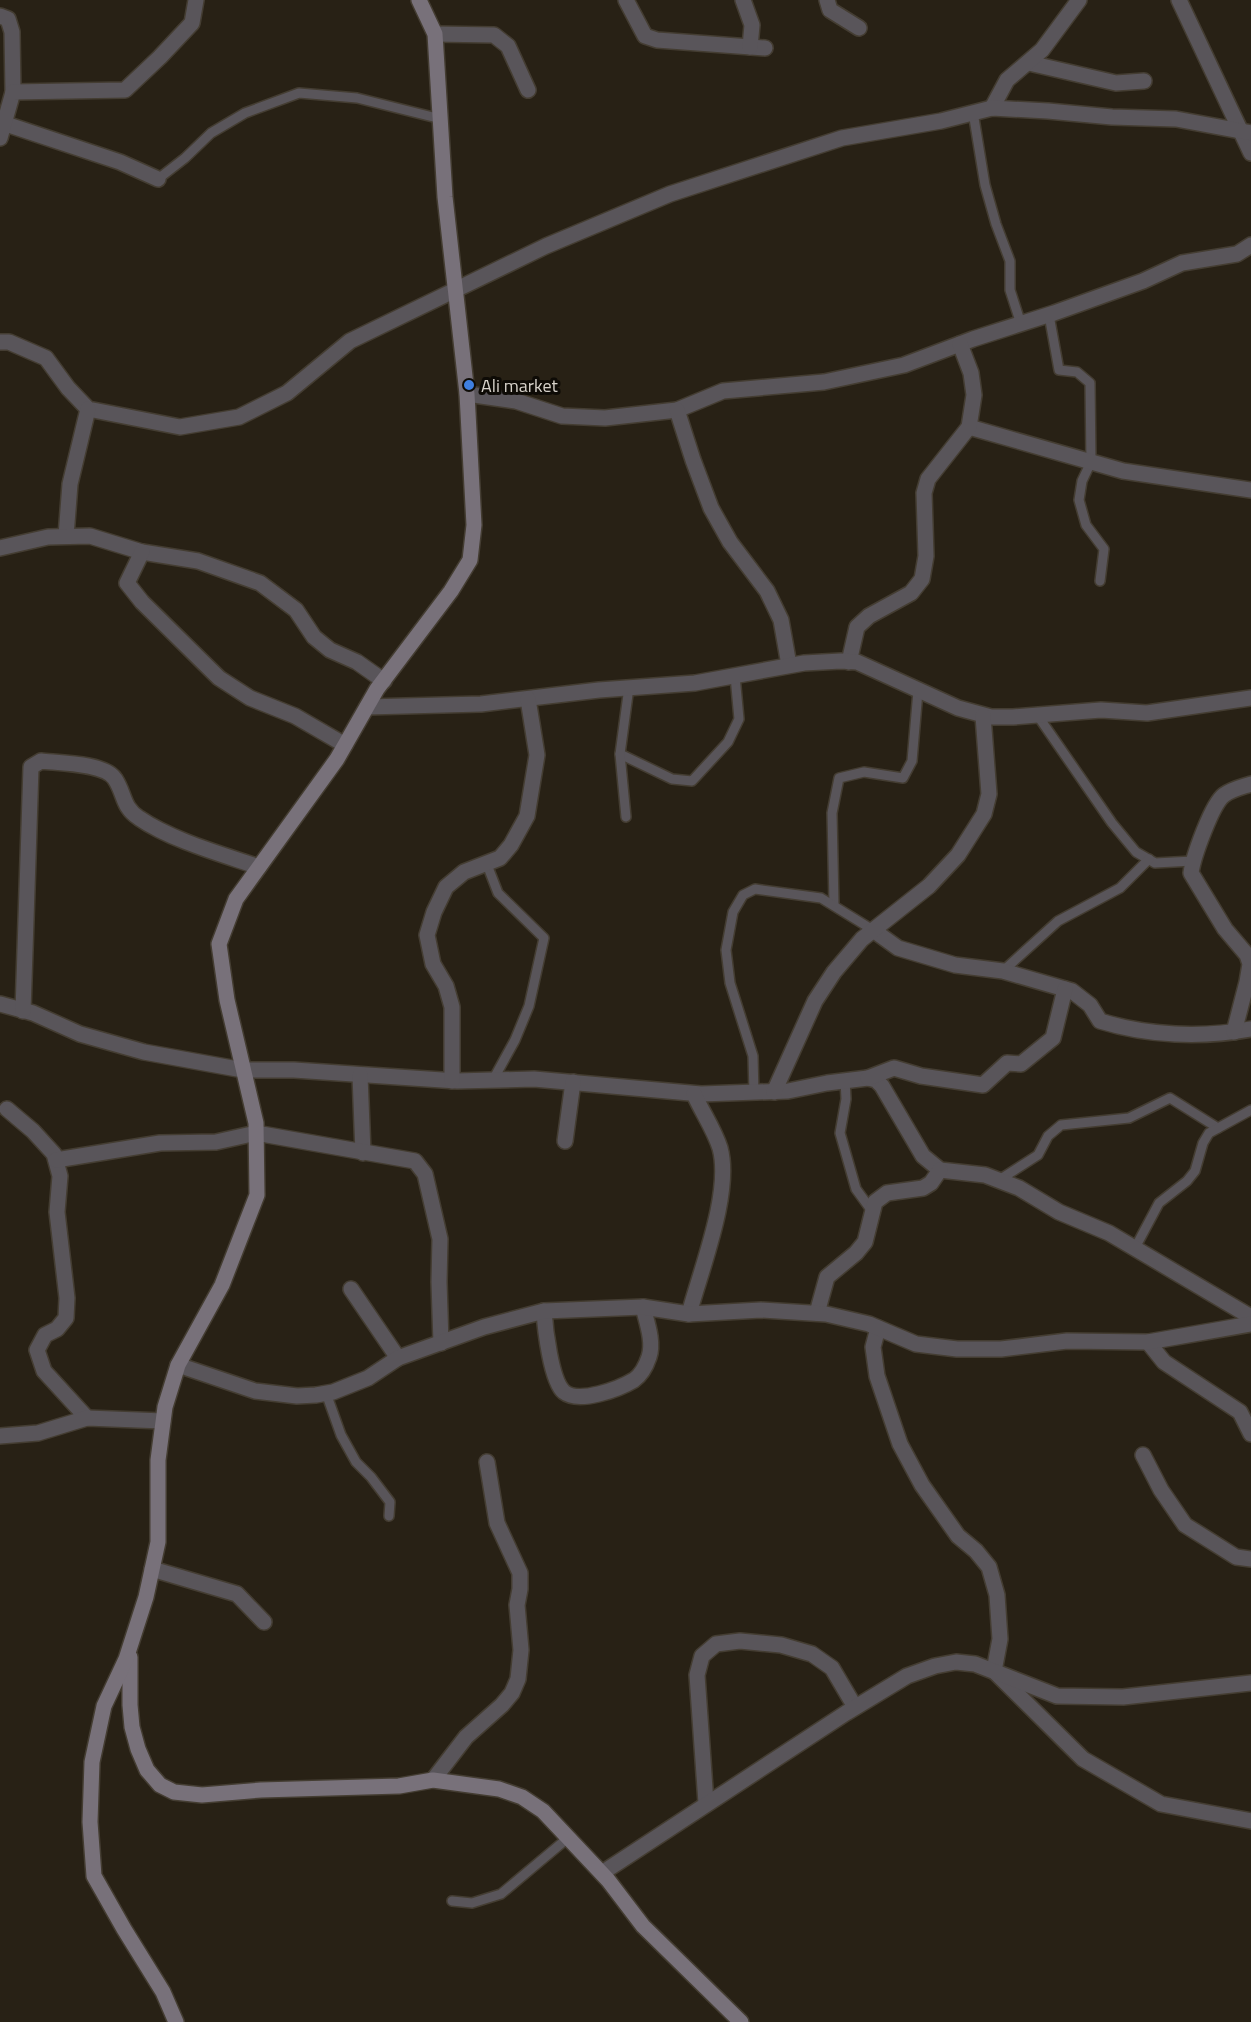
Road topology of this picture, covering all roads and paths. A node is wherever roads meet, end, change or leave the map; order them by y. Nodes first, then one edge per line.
1 (196, 0) edge
2 (419, 0) edge
3 (626, 0) edge
4 (744, 0) edge
5 (827, 0) edge
6 (1079, 0) edge
7 (1179, 0) edge
8 (0, 16) edge
9 (859, 28) dead end
10 (435, 34) junction
11 (1029, 63) junction
12 (1144, 81) dead end
13 (528, 90) dead end
14 (13, 92) junction
15 (992, 108) junction
16 (973, 112) junction
17 (441, 119) junction
18 (2, 122) edge
19 (1246, 133) edge
20 (0, 138) edge
21 (1251, 153) edge
22 (158, 179) joint
23 (1251, 245) edge
24 (457, 291) junction
25 (1049, 315) junction
26 (1021, 324) junction
27 (0, 342) edge
28 (960, 344) junction
29 (467, 394) junction
30 (88, 410) junction
31 (677, 410) junction
32 (969, 427) junction
33 (1091, 462) junction
34 (1251, 490) edge
35 (66, 536) junction
36 (0, 548) edge
37 (142, 552) junction
38 (1100, 581) dead end
39 (849, 662) junction
40 (789, 665) junction
41 (735, 675) junction
42 (384, 681) junction
43 (629, 687) junction
44 (918, 691) junction
45 (1251, 698) edge
46 (528, 699) junction
47 (368, 707) junction
48 (982, 716) junction
49 (1038, 716) junction
50 (345, 745) junction
51 (620, 754) junction
52 (1251, 784) edge
53 (626, 816) dead end
54 (1149, 859) junction
55 (1193, 861) junction
56 (486, 862) junction
57 (259, 867) junction
58 (834, 905) junction
59 (873, 930) junction
60 (1003, 971) junction
61 (1065, 989) junction
62 (0, 1004) edge
63 (23, 1011) junction
64 (1251, 1029) edge
65 (1234, 1032) junction
66 (243, 1070) junction
67 (360, 1075) junction
68 (868, 1078) junction
69 (493, 1080) junction
70 (845, 1080) junction
71 (452, 1081) junction
72 (573, 1082) junction
73 (774, 1092) junction
74 (694, 1094) junction
75 (754, 1094) junction
76 (7, 1109) dead end
77 (1251, 1110) edge
78 (1218, 1128) junction
79 (256, 1133) junction
80 (565, 1141) dead end
81 (363, 1153) junction
82 (56, 1160) junction
83 (940, 1170) junction
84 (999, 1180) junction
85 (872, 1211) junction
86 (1135, 1248) junction
87 (351, 1289) dead end
88 (644, 1307) junction
89 (544, 1311) junction
90 (817, 1313) junction
91 (689, 1314) junction
92 (1251, 1317) edge
93 (1251, 1324) edge
94 (878, 1328) junction
95 (1148, 1342) junction
96 (441, 1343) junction
97 (398, 1358) junction
98 (178, 1365) junction
99 (326, 1393) junction
100 (87, 1418) junction
101 (163, 1421) junction
102 (1251, 1434) edge
103 (0, 1436) edge
104 (1143, 1455) dead end
105 (487, 1462) dead end
106 (389, 1516) dead end
107 (1251, 1559) edge
108 (152, 1569) junction
109 (264, 1622) dead end
110 (130, 1645) junction
111 (994, 1671) junction
112 (1251, 1683) edge
113 (855, 1707) junction
114 (433, 1780) junction
115 (706, 1803) junction
116 (1251, 1821) edge
117 (569, 1837) junction
118 (602, 1873) junction
119 (452, 1901) dead end
120 (176, 2022) edge
121 (741, 2022) edge

1 - 14 street
2 - 10 street
3 - 4 street
5 - 9 street
6 - 11 street
7 - 19 street
8 - 14 street
10 - 13 street
10 - 17 street
11 - 12 street
11 - 15 street
14 - 18 street
15 - 16 street
15 - 19 street
16 - 24 street
16 - 26 lane
17 - 22 lane
17 - 24 street
18 - 20 street
18 - 22 street
19 - 21 street
23 - 25 street
24 - 29 street
24 - 30 street
25 - 26 street
25 - 33 lane
26 - 28 street
27 - 30 street
28 - 31 street
28 - 32 street
29 - 31 street
29 - 42 street
30 - 35 street
31 - 40 street
32 - 33 street
32 - 39 street
33 - 34 street
33 - 38 lane
35 - 36 street
35 - 37 street
37 - 42 street
37 - 50 street
39 - 40 street
39 - 44 street
40 - 41 street
41 - 43 street
41 - 51 lane
42 - 47 street
43 - 46 street
43 - 51 lane
44 - 48 street
44 - 58 lane
45 - 49 street
46 - 47 street
46 - 56 street
47 - 50 street
48 - 49 street
48 - 59 street
49 - 54 lane
50 - 57 street
51 - 53 lane
52 - 55 street
54 - 55 lane
54 - 60 lane
55 - 65 street
56 - 69 lane
56 - 71 street
57 - 63 street
57 - 66 street
58 - 59 lane
58 - 75 lane
59 - 60 street
59 - 73 street
60 - 61 street
61 - 65 street
61 - 68 street
62 - 63 street
63 - 66 street
64 - 65 street
66 - 67 street
66 - 79 street
67 - 71 street
67 - 81 street
68 - 70 street
68 - 83 street
69 - 71 street
69 - 72 street
70 - 73 street
70 - 85 lane
72 - 74 street
72 - 80 street
73 - 75 street
74 - 75 street
74 - 91 street
76 - 82 street
77 - 78 lane
78 - 84 lane
78 - 86 lane
79 - 81 street
79 - 82 street
79 - 98 street
81 - 96 street
82 - 100 street
83 - 84 street
83 - 85 street
84 - 86 street
85 - 90 street
86 - 92 street
87 - 97 street
88 - 89 street
88 - 89 street
88 - 91 street
89 - 96 street
90 - 91 street
90 - 94 street
93 - 95 street
94 - 95 street
94 - 111 street
95 - 102 street
96 - 97 street
97 - 99 street
98 - 99 street
98 - 101 street
99 - 106 lane
100 - 101 street
100 - 103 street
101 - 108 street
104 - 107 street
105 - 114 street
108 - 109 street
108 - 110 street
110 - 114 street
110 - 120 street
111 - 112 street
111 - 113 street
111 - 116 street
113 - 115 street
113 - 115 street
114 - 117 street
115 - 118 street
117 - 118 street
117 - 119 lane
118 - 121 street

